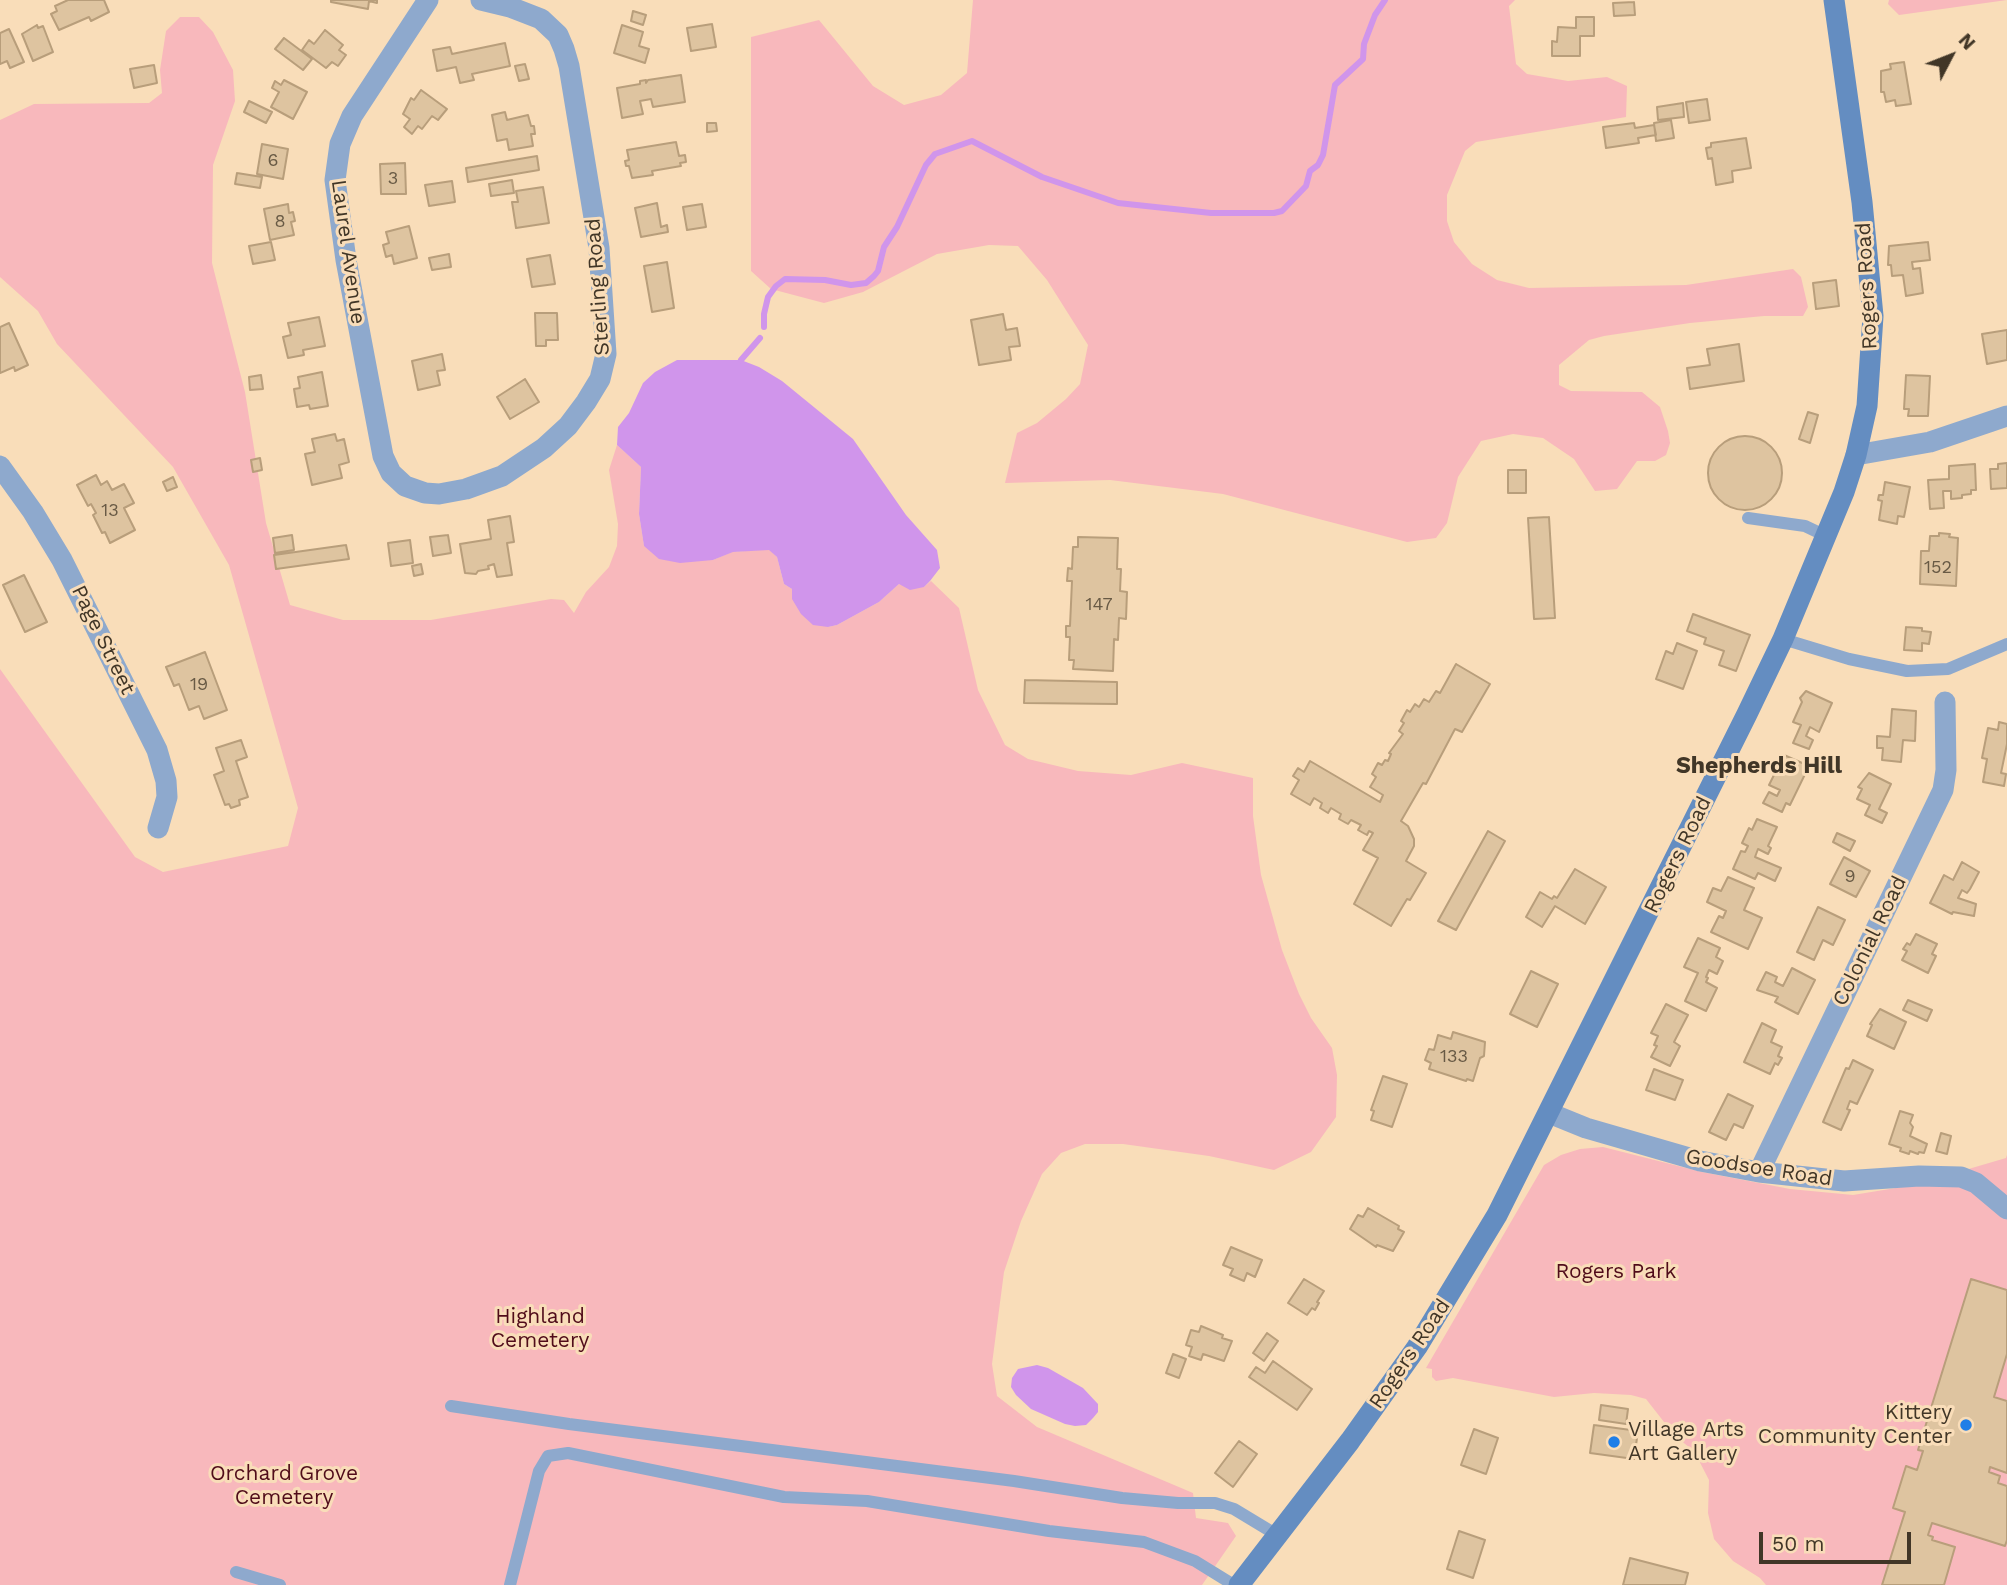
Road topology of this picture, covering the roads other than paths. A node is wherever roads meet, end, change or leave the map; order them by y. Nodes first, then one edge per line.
1 (428, 0) edge
2 (481, 0) edge
3 (1834, 0) edge
4 (2007, 416) edge
5 (1856, 456) junction
6 (0, 466) edge
7 (398, 481) joint
8 (1748, 518) dead end
9 (1826, 536) junction
10 (1783, 639) junction
11 (2007, 643) edge
12 (1945, 702) dead end
13 (159, 828) dead end
14 (1549, 1113) junction
15 (1759, 1172) junction
16 (2007, 1209) edge
17 (451, 1406) dead end
18 (1277, 1535) junction
19 (236, 1572) dead end
20 (280, 1585) edge
21 (510, 1585) edge
22 (1236, 1585) edge

1 - 7 street, Laurel Avenue
2 - 7 street, Sterling Road
3 - 5 main road, Rogers Road
4 - 5 street
5 - 9 main road, Rogers Road
6 - 13 street, Page Street
8 - 9 lane
9 - 10 main road, Rogers Road
10 - 11 lane
10 - 14 main road, Rogers Road
12 - 15 street, Colonial Road
14 - 15 street, Goodsoe Road
14 - 18 main road, Rogers Road
15 - 16 street, Goodsoe Road
17 - 18 lane
18 - 22 main road, Rogers Road
19 - 20 lane
21 - 22 lane

